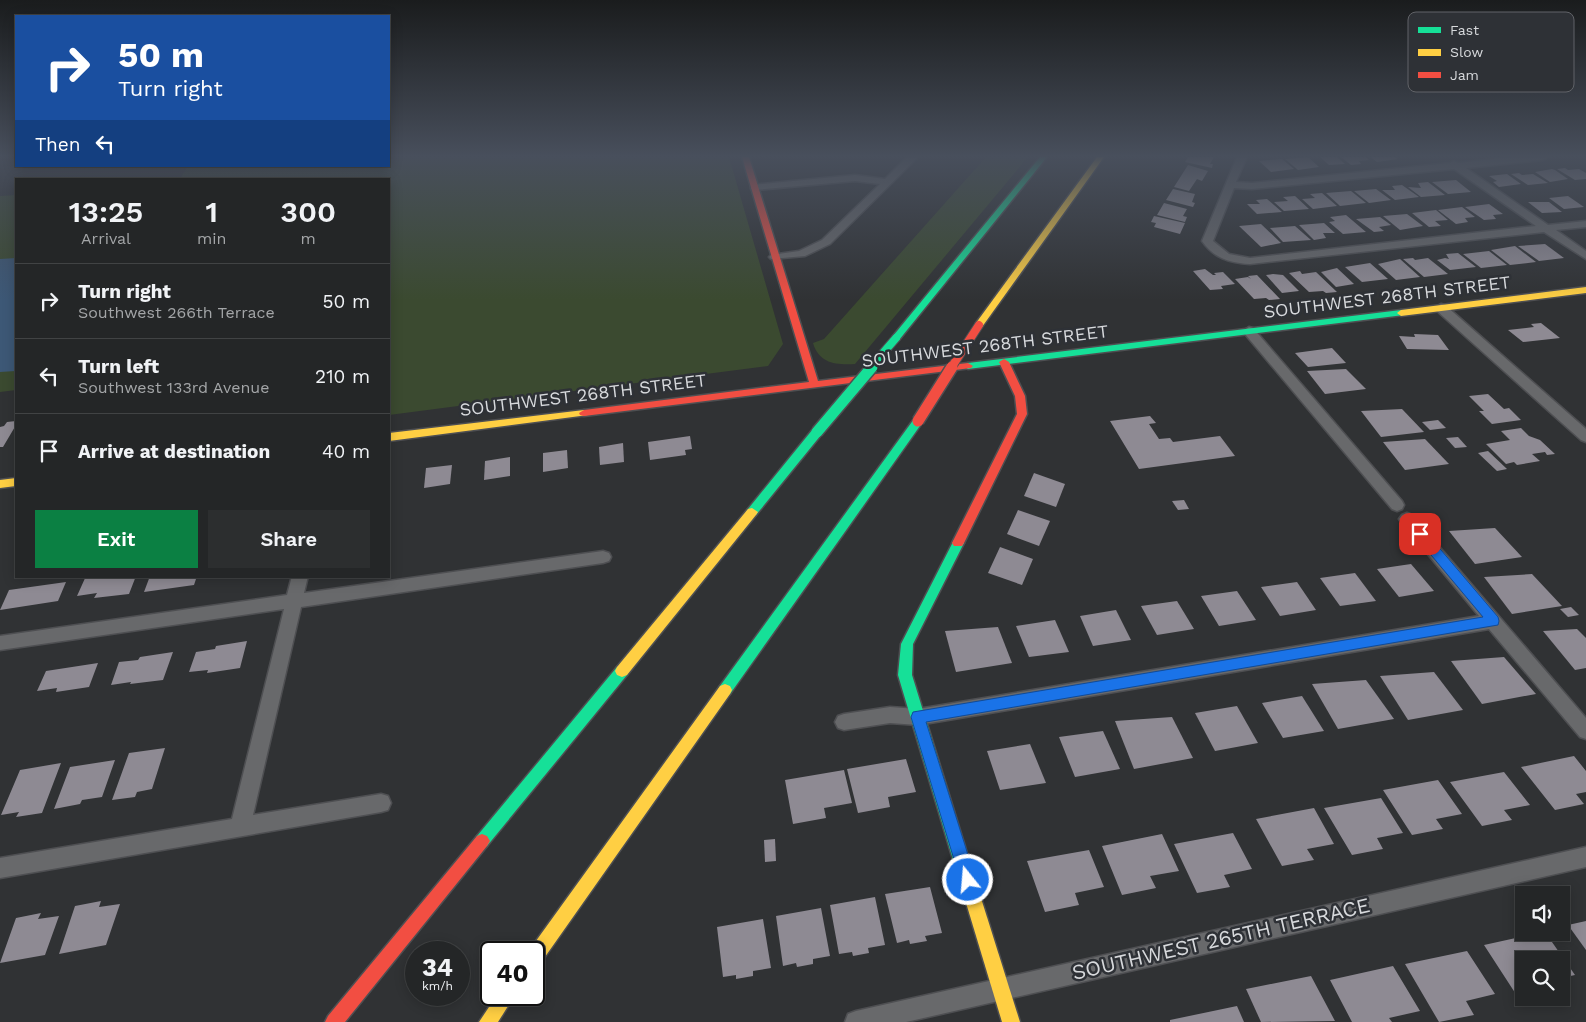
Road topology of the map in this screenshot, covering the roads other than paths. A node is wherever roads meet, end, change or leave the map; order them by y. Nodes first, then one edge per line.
1 (760, 205) edge
2 (865, 205) edge
3 (1005, 205) edge
4 (1066, 205) edge
5 (1222, 205) edge
6 (1512, 205) edge
7 (1586, 224) edge
8 (1546, 228) junction
9 (1586, 256) edge
10 (775, 257) junction
11 (1586, 290) edge
12 (1441, 308) junction
13 (1249, 331) junction
14 (1004, 362) junction
15 (814, 384) junction
16 (390, 437) edge
17 (1586, 437) edge
18 (15, 482) edge
19 (0, 484) edge
20 (1398, 505) dead end
21 (1407, 519) dead end
22 (603, 557) dead end
23 (300, 578) edge
24 (294, 601) junction
25 (1493, 621) junction
26 (0, 643) edge
27 (918, 717) junction
28 (844, 722) dead end
29 (1586, 731) edge
30 (381, 803) dead end
31 (240, 827) junction
32 (1586, 857) edge
33 (0, 868) edge
34 (545, 943) edge
35 (1001, 989) junction
36 (499, 1006) edge
37 (334, 1022) edge
38 (488, 1022) edge
39 (856, 1022) edge
40 (1011, 1022) edge

1 - 10 main road
2 - 10 street
3 - 37 main road, bridge
4 - 34 main road, bridge
5 - 8 street
6 - 8 street
7 - 8 street
8 - 9 street
10 - 15 main road
11 - 12 main road, SOUTHWEST 268TH STREET
12 - 13 main road, SOUTHWEST 268TH STREET
12 - 17 street
13 - 14 main road, SOUTHWEST 268TH STREET
13 - 20 street
14 - 15 main road, SOUTHWEST 268TH STREET
14 - 27 main road
15 - 16 main road, SOUTHWEST 268TH STREET
18 - 19 main road
21 - 25 street
22 - 24 street
23 - 24 street
24 - 26 street
24 - 31 street
25 - 27 street
25 - 29 street
27 - 28 street
27 - 35 main road
30 - 31 street
31 - 33 street
32 - 35 street, SOUTHWEST 265TH TERRACE
35 - 39 street, SOUTHWEST 265TH TERRACE
35 - 40 main road
36 - 38 main road

